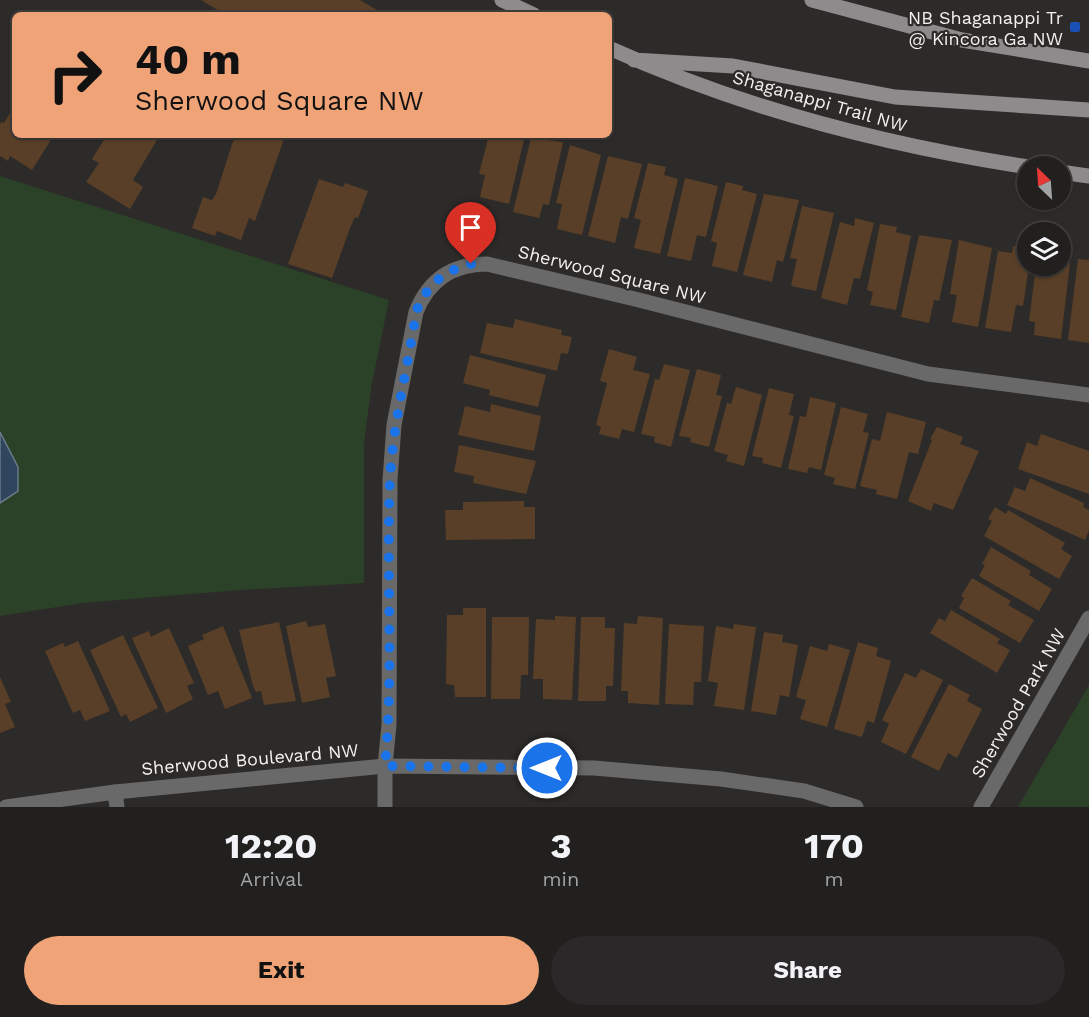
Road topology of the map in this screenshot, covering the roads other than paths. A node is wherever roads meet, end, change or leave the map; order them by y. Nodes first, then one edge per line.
1 (502, 0) edge
2 (812, 0) edge
3 (528, 12) edge
4 (612, 49) edge
5 (634, 60) junction
6 (1089, 61) edge
7 (1089, 110) edge
8 (1017, 165) edge
9 (1071, 174) edge
10 (1089, 176) edge
11 (1089, 395) edge
12 (1089, 618) edge
13 (385, 766) junction
14 (116, 799) edge
15 (6, 807) edge
16 (385, 807) edge
17 (856, 807) edge
18 (981, 807) edge

1 - 3 main road
2 - 6 main road
4 - 5 main road, Shaganappi Trail NW
5 - 7 main road
5 - 8 main road, Shaganappi Trail NW
9 - 10 main road
11 - 13 street, Sherwood Square NW
12 - 18 street, Sherwood Park NW
13 - 14 street, Sherwood Boulevard NW
13 - 16 street, Sherwood Square NW
13 - 17 street, Sherwood Boulevard NW
14 - 15 street, Sherwood Boulevard NW

